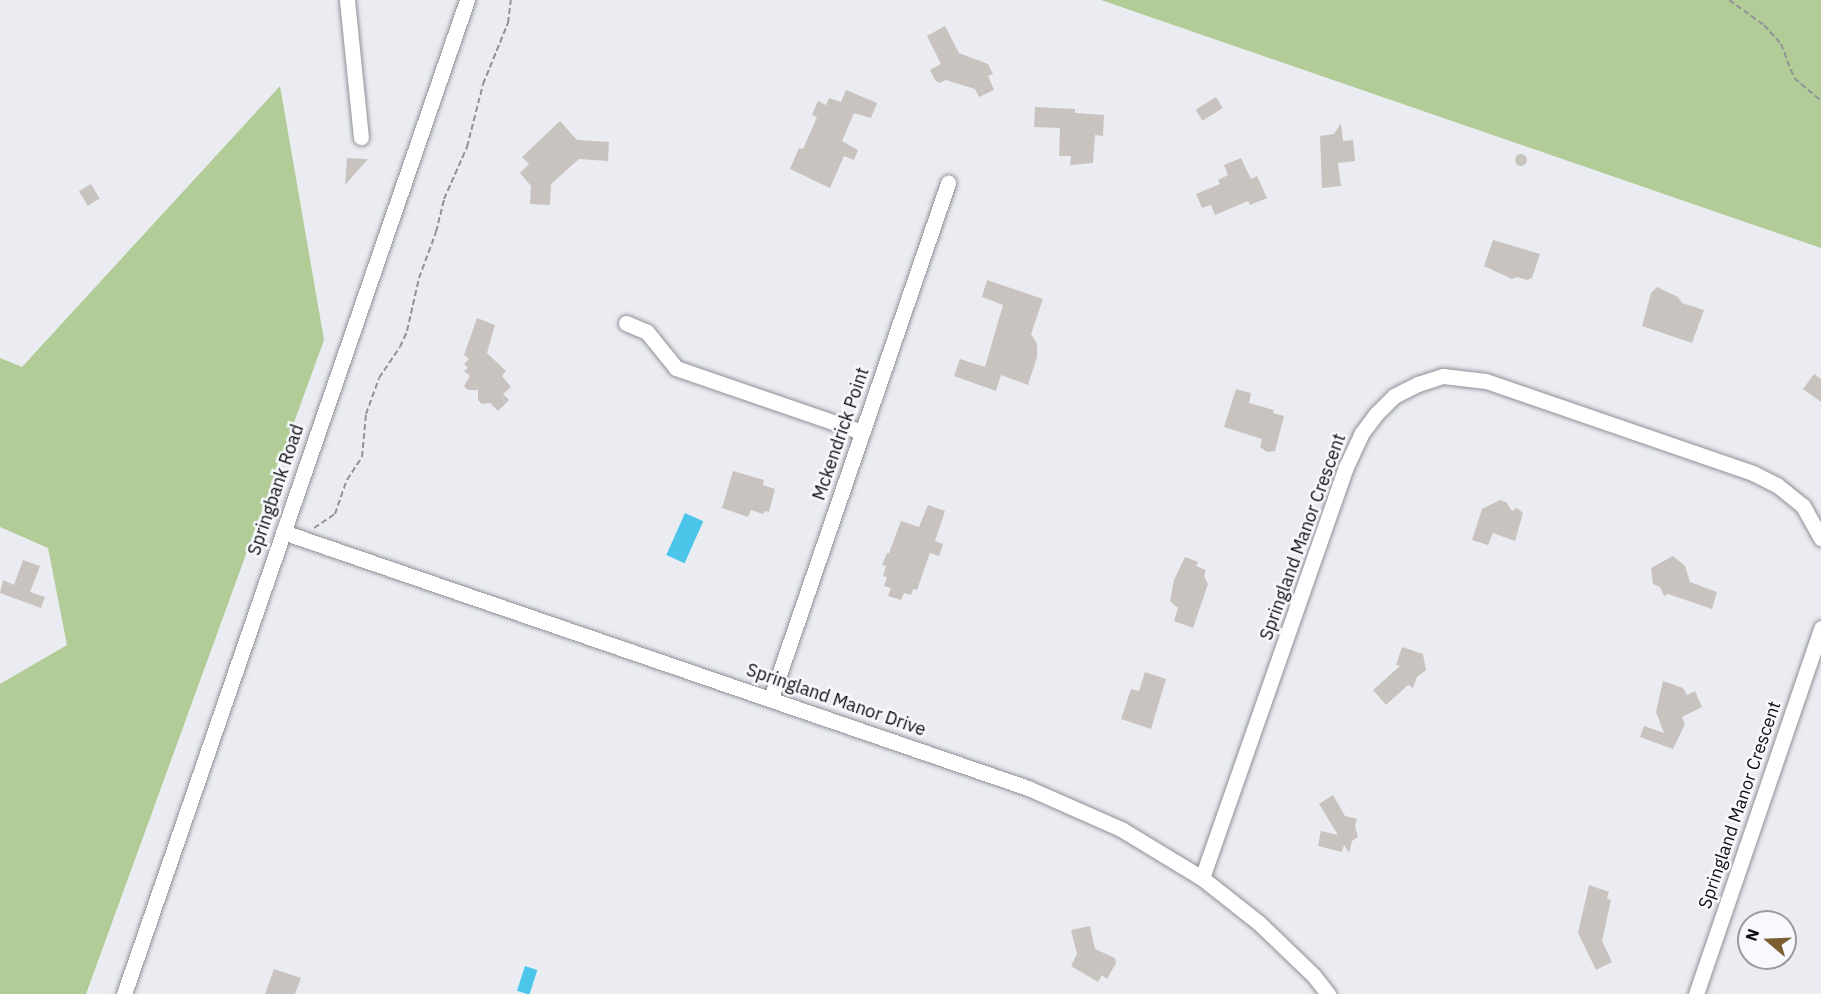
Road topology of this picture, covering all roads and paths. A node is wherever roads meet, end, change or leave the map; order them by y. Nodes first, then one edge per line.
1 (347, 0) edge
2 (467, 0) edge
3 (512, 0) edge
4 (1729, 0) edge
5 (1821, 101) edge
6 (362, 137) dead end
7 (948, 183) dead end
8 (626, 322) dead end
9 (862, 432) junction
10 (283, 532) junction
11 (298, 537) junction
12 (1821, 538) edge
13 (1821, 628) edge
14 (771, 698) junction
15 (1202, 878) junction
16 (124, 994) edge
17 (1328, 994) edge
18 (1696, 994) edge

1 - 6 street
2 - 10 street, Springbank Road
3 - 11 path
4 - 5 path
7 - 9 street, Mckendrick Point
8 - 9 street
9 - 14 street, Mckendrick Point
10 - 11 street, Springland Manor Drive
10 - 16 street, Springbank Road
11 - 14 street, Springland Manor Drive
12 - 15 street, Springland Manor Crescent
13 - 18 street, Springland Manor Crescent
14 - 15 street, Springland Manor Drive
15 - 17 street, Springland Manor Drive

